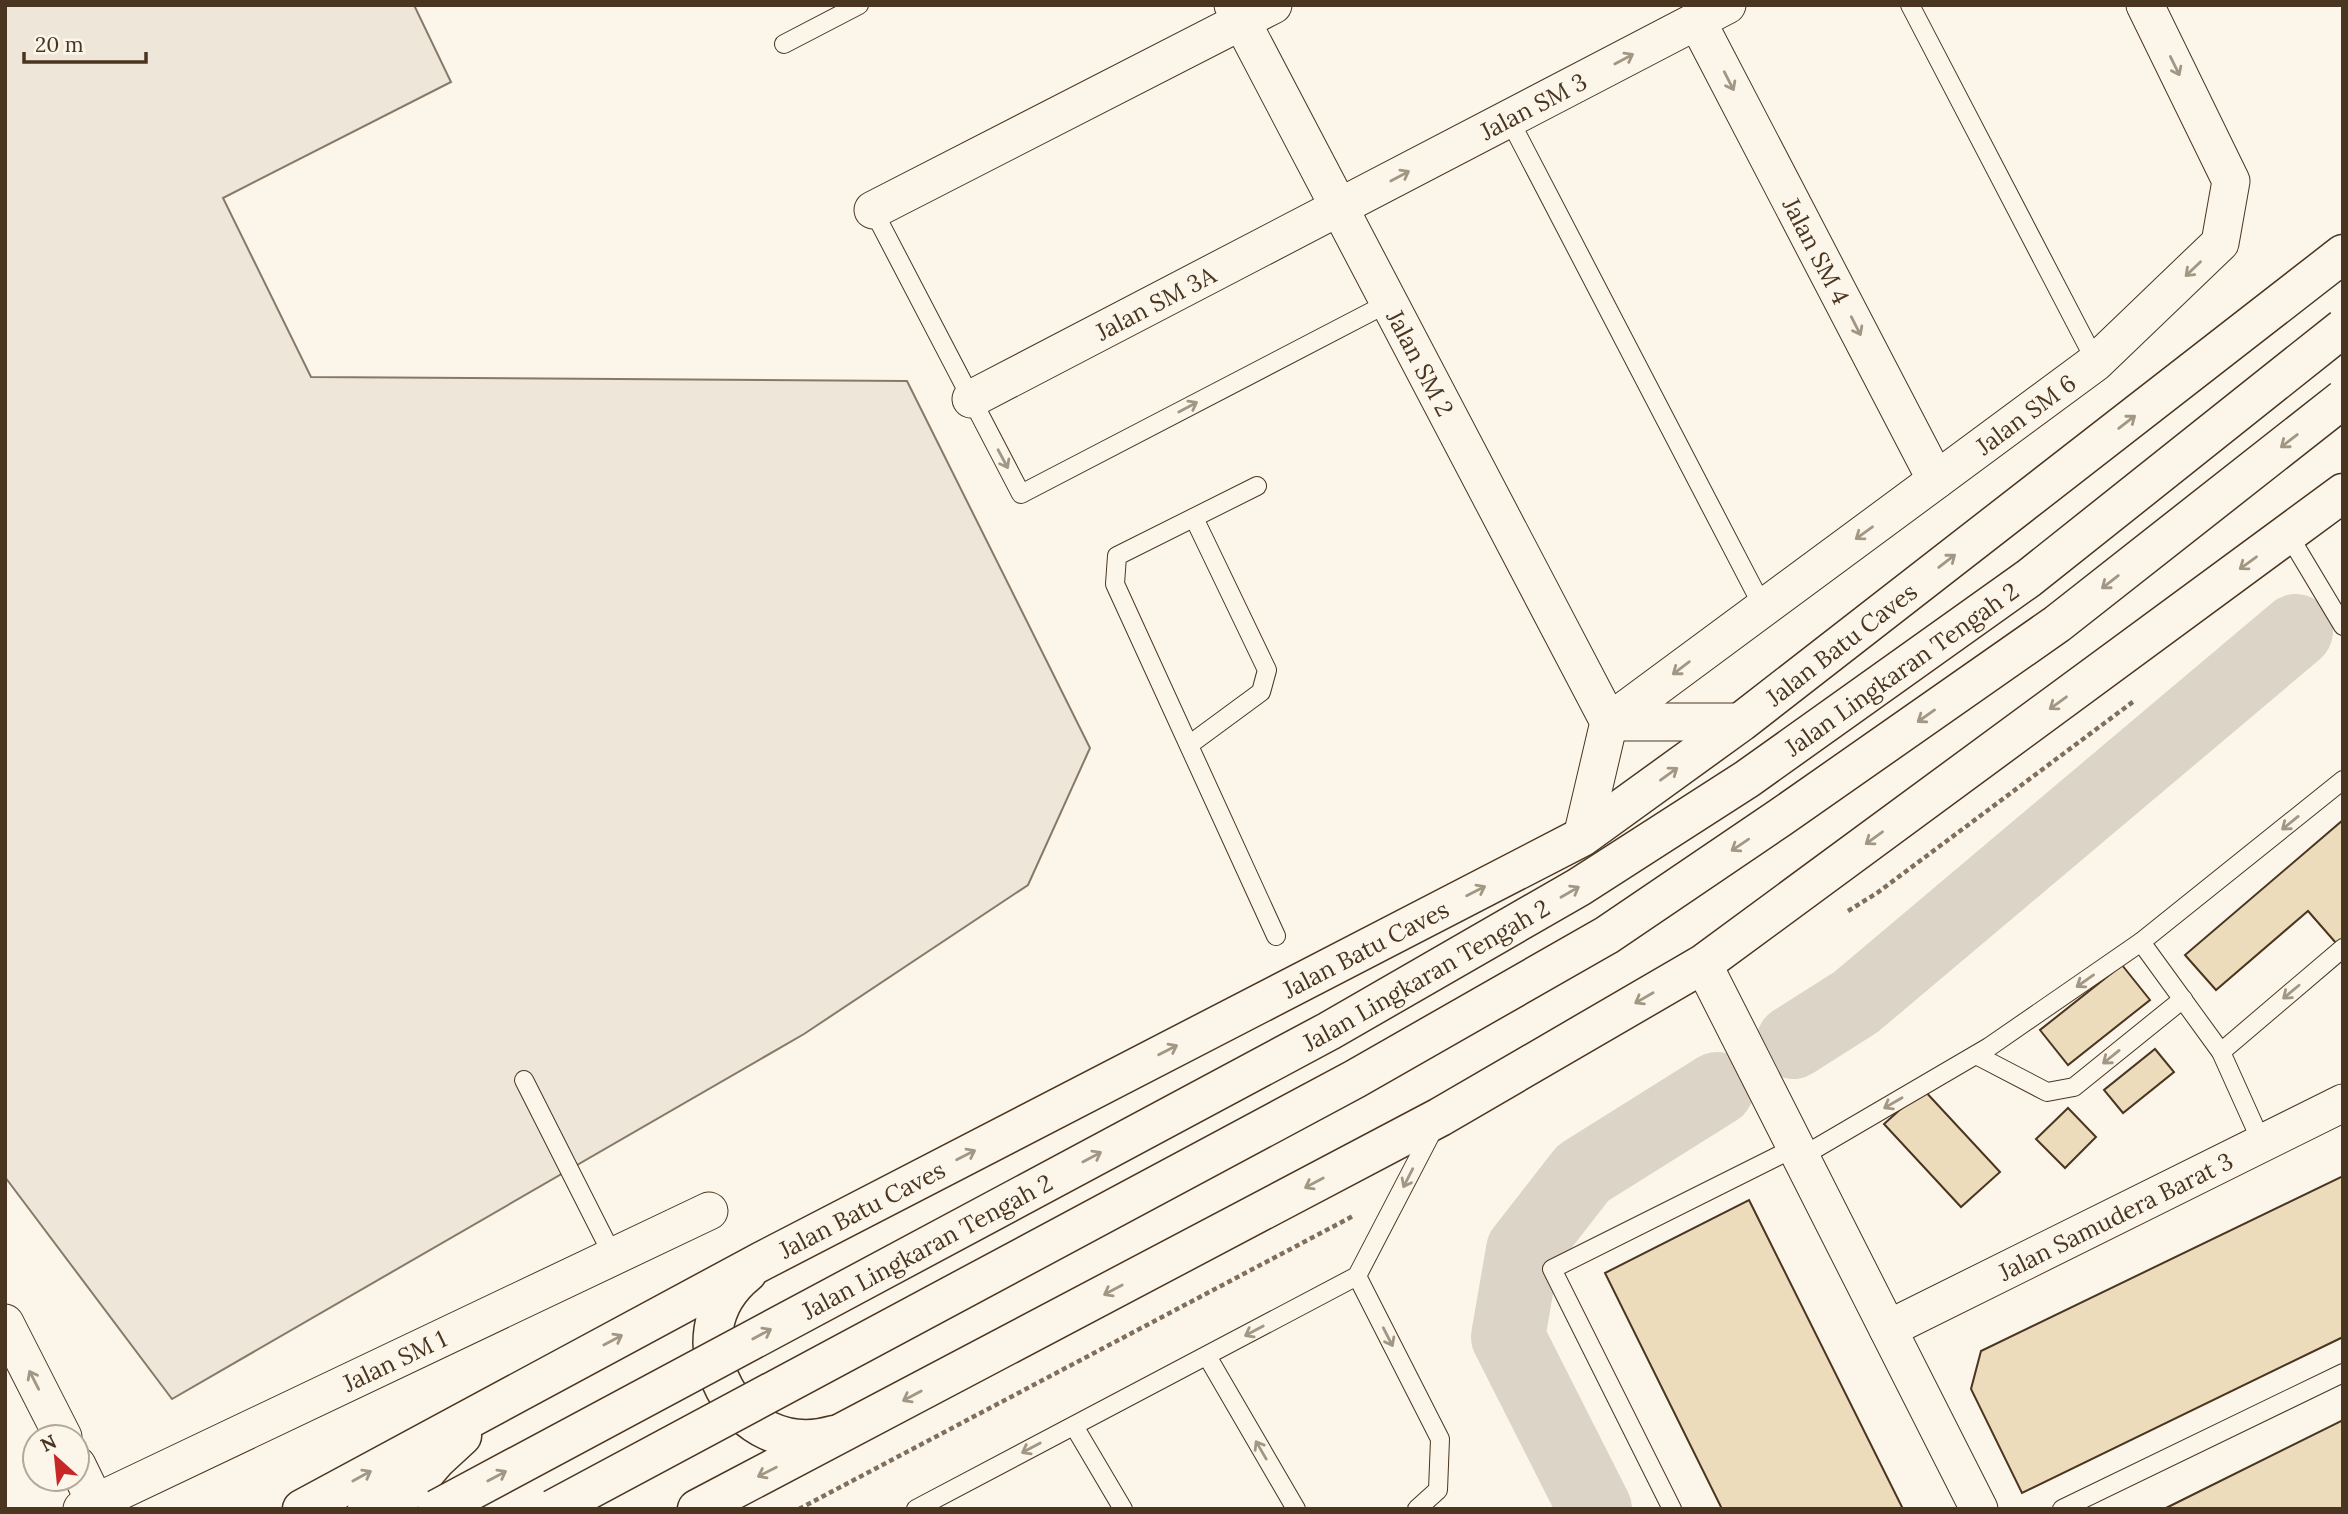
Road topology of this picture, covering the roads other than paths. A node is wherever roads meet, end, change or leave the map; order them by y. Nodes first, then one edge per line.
1 (859, 5) edge
2 (1910, 5) edge
3 (2145, 5) edge
4 (1250, 10) edge
5 (1712, 13) edge
6 (783, 44) dead end
7 (1509, 119) junction
8 (1340, 207) junction
9 (873, 210) joint
10 (2343, 254) edge
11 (1390, 302) junction
12 (2343, 328) edge
13 (2096, 362) junction
14 (971, 399) junction
15 (2343, 399) edge
16 (1936, 480) junction
17 (1257, 486) dead end
18 (2343, 493) edge
19 (1194, 518) junction
20 (2288, 534) junction
21 (1763, 607) junction
22 (2343, 626) edge
23 (1609, 722) junction
24 (1741, 722) junction
25 (1189, 745) junction
26 (2343, 780) edge
27 (1582, 837) junction
28 (1276, 936) dead end
29 (2141, 942) junction
30 (2343, 948) edge
31 (1703, 964) junction
32 (2183, 999) junction
33 (2221, 1052) junction
34 (1976, 1055) junction
35 (524, 1080) dead end
36 (2343, 1102) edge
37 (1440, 1117) junction
38 (2262, 1143) junction
39 (1798, 1152) junction
40 (709, 1211) dead end
41 (614, 1258) junction
42 (762, 1261) junction
43 (1357, 1276) junction
44 (5, 1323) edge
45 (1888, 1329) junction
46 (1207, 1356) junction
47 (553, 1372) junction
48 (2343, 1373) edge
49 (56, 1423) edge
50 (1074, 1426) junction
51 (849, 1430) junction
52 (418, 1502) edge
53 (89, 1505) edge
54 (1114, 1506) edge
55 (303, 1509) edge
56 (368, 1509) edge
57 (452, 1509) edge
58 (553, 1509) edge
59 (696, 1509) edge
60 (916, 1509) edge
61 (1296, 1509) edge
62 (1417, 1509) edge
63 (1672, 1509) edge
64 (1979, 1509) edge
65 (2062, 1509) edge

1 - 6 lane
2 - 13 lane
3 -> 13 street, Jalan SM 6
4 - 8 street, Jalan SM 2
4 - 9 street
7 -> 5 street, Jalan SM 3
5 -> 16 street, Jalan SM 4
8 -> 7 street, Jalan SM 3
7 - 21 lane
8 - 11 street, Jalan SM 2
8 - 14 street, Jalan SM 3A
9 - 14 lane
24 -> 10 main road, Jalan Batu Caves
14 -> 11 lane
11 - 23 street, Jalan SM 2
52 -> 12 main road, Jalan Lingkaran Tengah 2, bridge
13 - 16 street, Jalan SM 6
15 -> 58 main road, bridge
16 -> 21 street, Jalan SM 6
17 - 19 lane
18 - 20 main road
19 - 25 lane
19 - 25 lane
20 - 22 lane
20 -> 31 main road
21 -> 23 street, Jalan SM 6
23 - 24 street
23 - 27 street
27 -> 24 main road, Jalan Batu Caves
25 - 28 lane
26 -> 29 lane
42 -> 27 main road, Jalan Batu Caves
29 - 32 lane
29 -> 34 lane
30 -> 33 lane
31 -> 37 main road
31 - 39 street
32 - 33 lane
32 -> 34 lane
33 - 38 lane
34 -> 39 lane
35 - 41 lane
36 - 38 street, Jalan Samudera Barat 3
37 -> 43 lane
37 -> 51 main road
38 - 45 street, Jalan Samudera Barat 3
39 - 45 street
39 - 63 lane
40 - 41 street, Jalan SM 1
41 - 53 street, Jalan SM 1
47 -> 42 main road, Jalan Batu Caves
42 - 51 main road
43 -> 46 lane
43 -> 62 lane
49 -> 44 street
45 - 64 street
46 - 50 lane
61 -> 46 lane
47 - 52 main road
55 -> 47 main road, Jalan Batu Caves
48 - 65 lane
50 - 54 lane
50 -> 60 lane
51 -> 59 main road
52 - 56 main road, Jalan Lingkaran Tengah 2
52 - 57 main road

